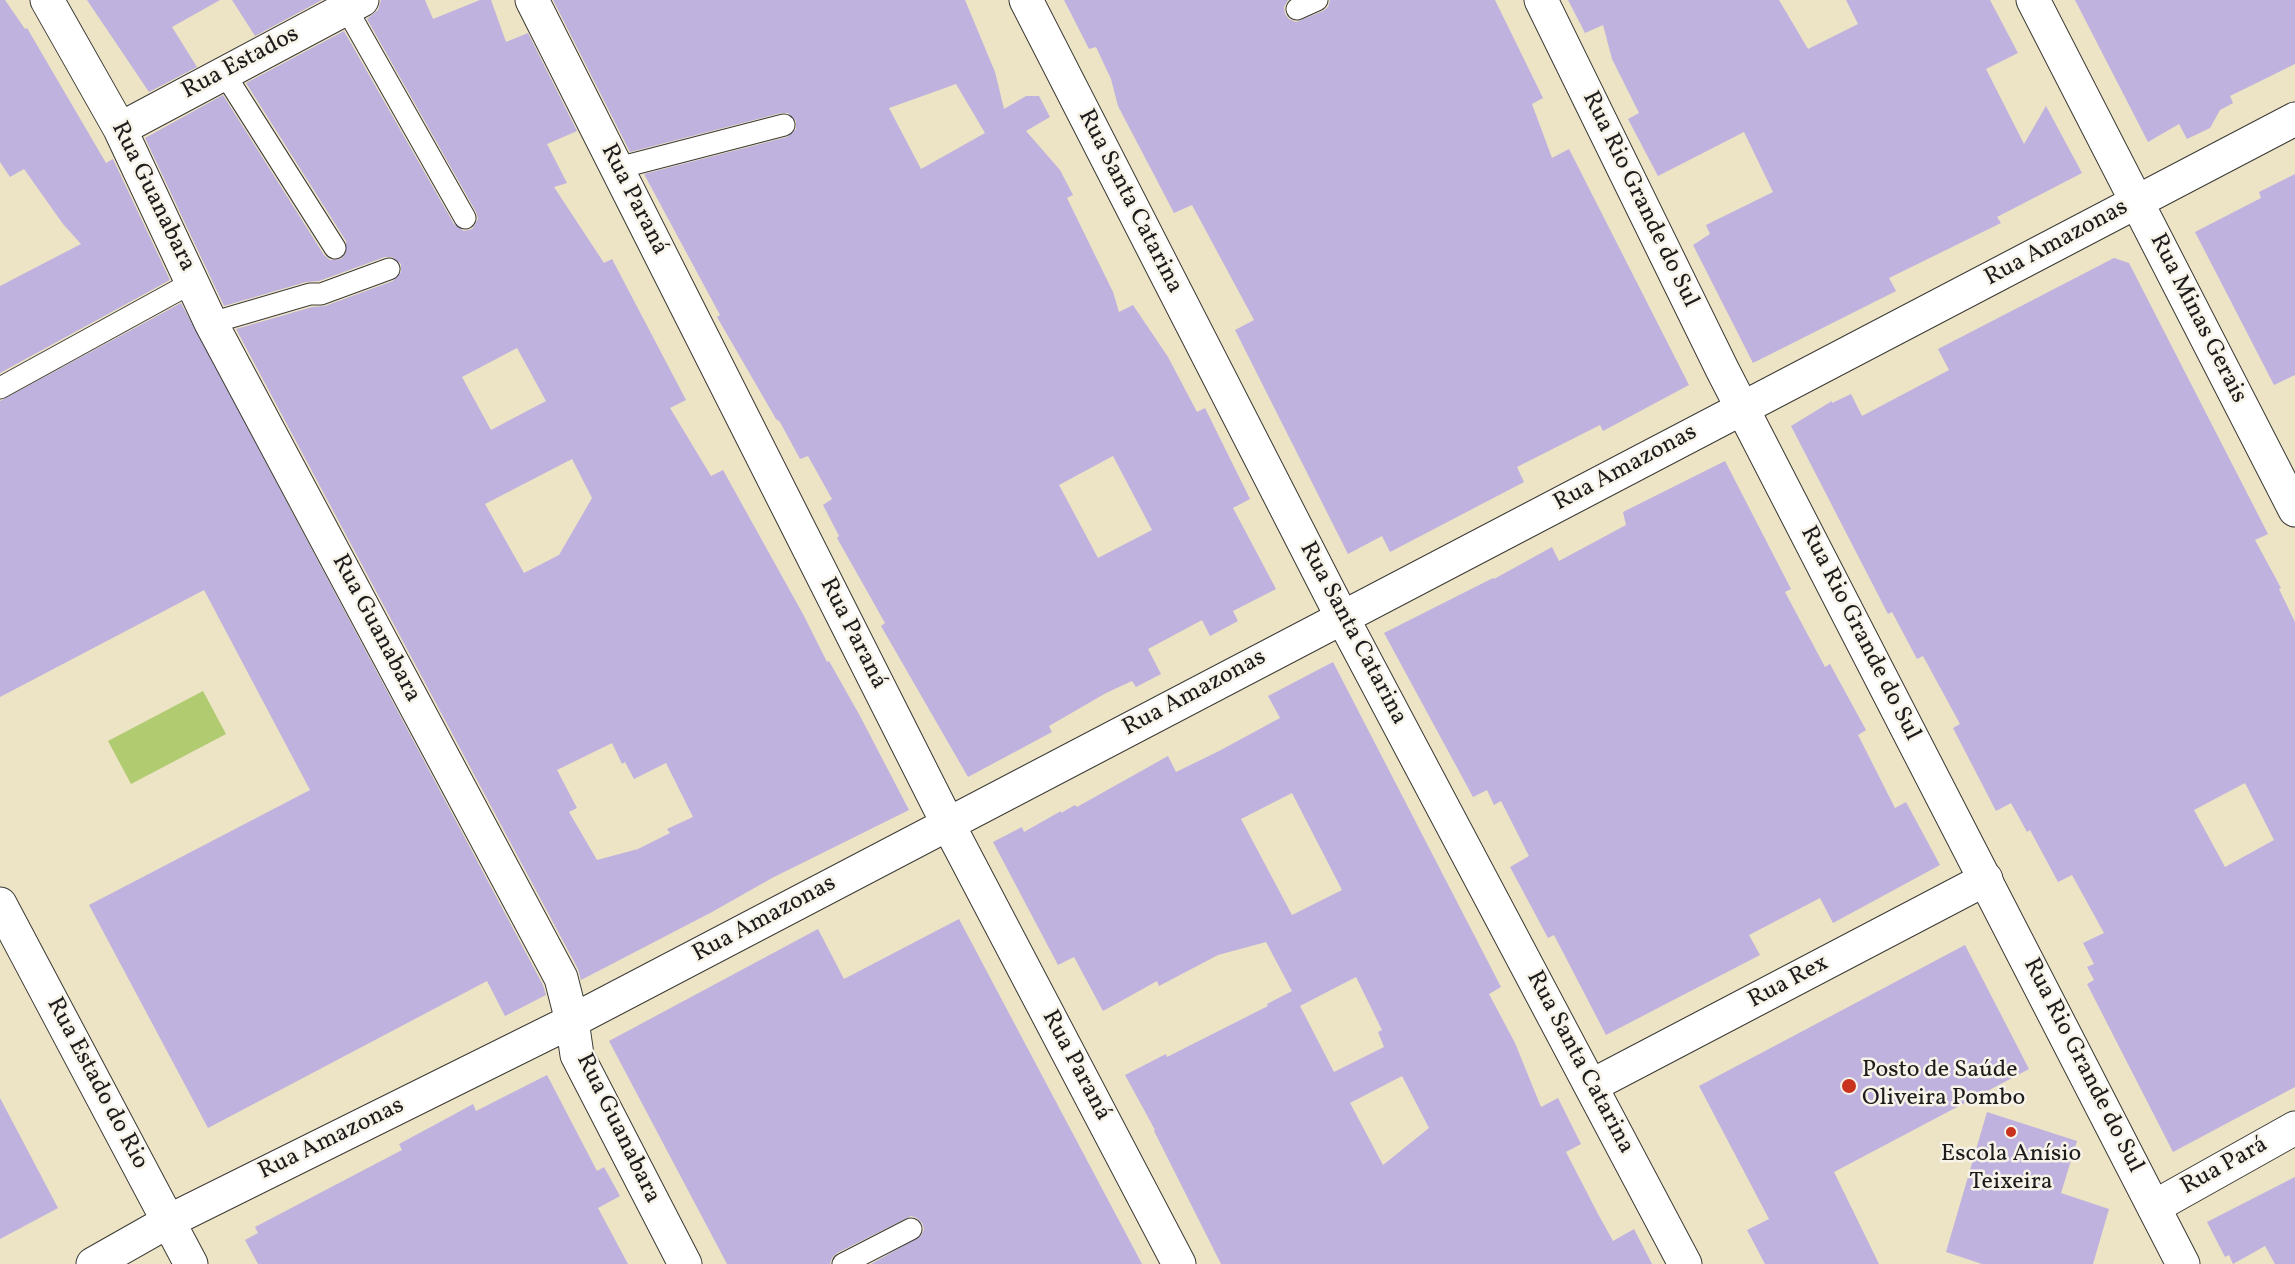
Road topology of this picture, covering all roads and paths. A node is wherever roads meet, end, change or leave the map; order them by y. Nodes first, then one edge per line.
1 (47, 0) edge
2 (532, 0) edge
3 (1026, 0) edge
4 (1317, 0) edge
5 (1541, 0) edge
6 (2033, 0) edge
7 (350, 3) edge
8 (1297, 9) dead end
9 (224, 73) junction
10 (2295, 119) edge
11 (784, 125) dead end
12 (120, 129) junction
13 (618, 168) junction
14 (2136, 202) junction
15 (465, 218) dead end
16 (335, 248) dead end
17 (389, 268) dead end
18 (193, 282) junction
19 (211, 322) junction
20 (0, 388) edge
21 (1742, 409) junction
22 (2295, 510) edge
23 (1342, 617) junction
24 (948, 824) junction
25 (1986, 879) junction
26 (0, 904) edge
27 (572, 1021) junction
28 (1591, 1086) junction
29 (2295, 1128) edge
30 (2154, 1206) junction
31 (169, 1221) junction
32 (910, 1228) dead end
33 (93, 1264) edge
34 (191, 1264) edge
35 (685, 1264) edge
36 (843, 1264) edge
37 (1179, 1264) edge
38 (1685, 1264) edge
39 (2183, 1264) edge

1 - 12 street, Rua Guanabara
2 - 13 street, Rua Paraná
3 - 23 street, Rua Santa Catarina
4 - 8 lane
5 - 21 street, Rua Rio Grande do Sul
6 - 14 street, Rua Minas Gerais
7 - 9 street, Rua Estados
7 - 15 lane
9 - 12 street, Rua Estados
9 - 16 lane
10 - 14 street, Rua Amazonas
11 - 13 lane
12 - 18 street, Rua Guanabara
13 - 24 street, Rua Paraná
14 - 21 street, Rua Amazonas
14 - 22 street, Rua Minas Gerais
17 - 19 lane
18 - 19 street, Rua Guanabara
18 - 20 lane
19 - 27 street, Rua Guanabara
21 - 23 street, Rua Amazonas
21 - 25 street, Rua Rio Grande do Sul
23 - 24 street, Rua Amazonas
23 - 28 street, Rua Santa Catarina
24 - 27 street, Rua Amazonas
24 - 37 street, Rua Paraná
25 - 28 street, Rua Rex
25 - 30 street, Rua Rio Grande do Sul
26 - 31 street, Rua Estado do Rio
27 - 31 street, Rua Amazonas
27 - 35 street, Rua Guanabara
28 - 38 street, Rua Santa Catarina
29 - 30 street, Rua Pará
30 - 39 street, Rua Rio Grande do Sul
31 - 33 street, Rua Amazonas
31 - 34 street, Rua Estado do Rio
32 - 36 lane

